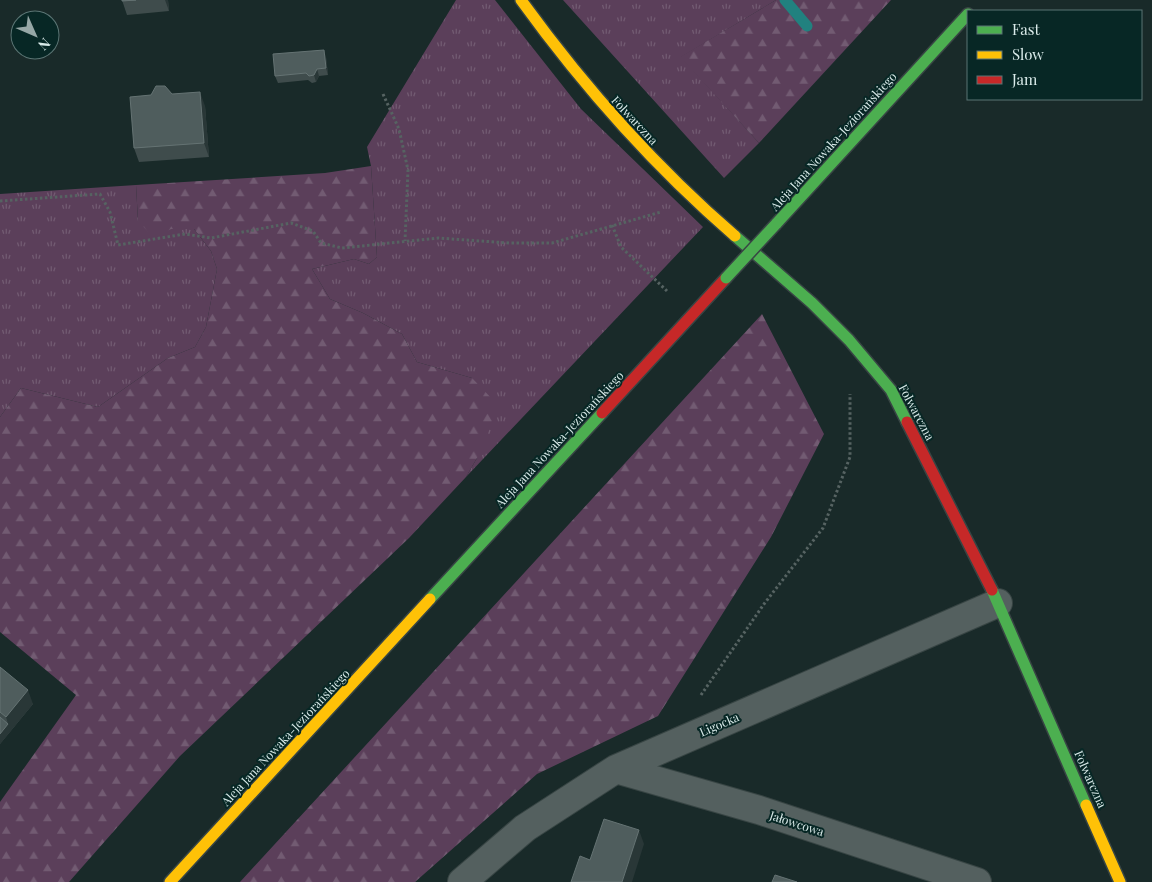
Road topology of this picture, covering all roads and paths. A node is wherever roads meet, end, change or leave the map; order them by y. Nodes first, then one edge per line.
1 (522, 0) edge
2 (967, 14) edge
3 (383, 94) dead end
4 (0, 201) edge
5 (698, 204) junction
6 (612, 225) junction
7 (405, 241) junction
8 (667, 291) dead end
9 (849, 340) junction
10 (998, 603) junction
11 (698, 699) dead end
12 (616, 769) junction
13 (170, 882) edge
14 (462, 882) edge
15 (977, 882) edge
16 (1120, 882) edge

1 - 5 main road, Folwarczna
2 - 13 main road, Aleja Jana Nowaka-Jeziorańskiego, bridge
3 - 7 path
4 - 7 path
5 - 6 path
5 - 9 main road, Folwarczna
6 - 7 path
6 - 8 path
9 - 10 main road, Folwarczna
9 - 11 path
10 - 12 street, Ligocka
10 - 16 main road, Folwarczna
12 - 14 street, Ligocka
12 - 15 street, Jałowcowa

